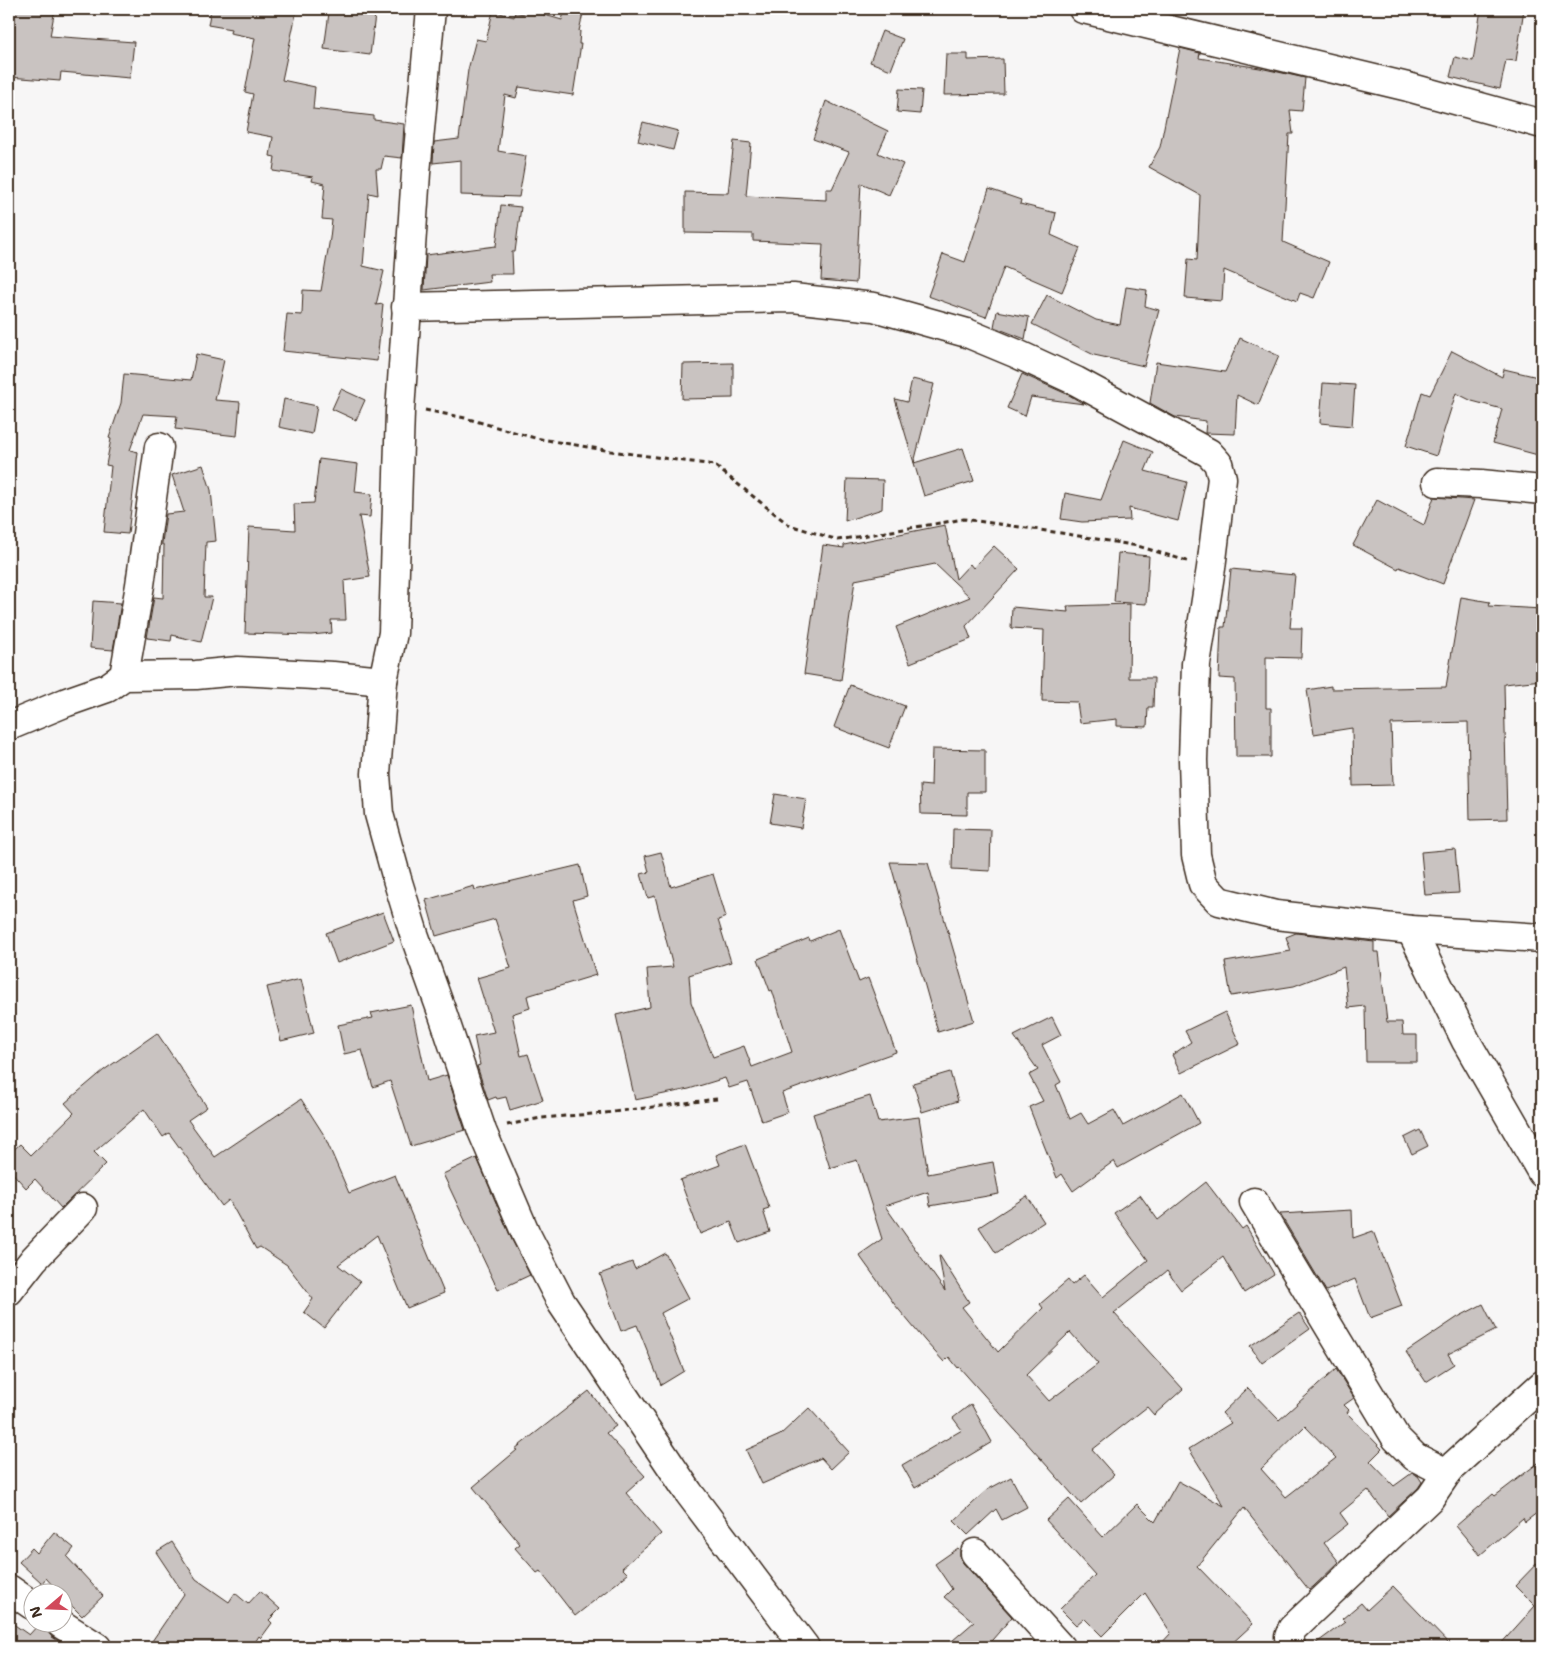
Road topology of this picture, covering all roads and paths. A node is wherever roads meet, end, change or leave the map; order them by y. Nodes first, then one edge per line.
1 (430, 9) edge
2 (1090, 10) edge
3 (1542, 124) edge
4 (406, 307) junction
5 (400, 410) junction
6 (159, 447) dead end
7 (1436, 482) dead end
8 (1542, 490) edge
9 (1211, 568) junction
10 (124, 676) junction
11 (383, 681) junction
12 (9, 726) edge
13 (1411, 930) junction
14 (1542, 938) edge
15 (717, 1099) dead end
16 (482, 1131) junction
17 (1542, 1173) edge
18 (1254, 1202) dead end
19 (83, 1208) dead end
20 (9, 1291) edge
21 (1542, 1385) edge
22 (1447, 1473) junction
23 (975, 1553) dead end
24 (9, 1589) edge
25 (22, 1598) edge
26 (72, 1631) edge
27 (98, 1647) edge
28 (806, 1647) edge
29 (1060, 1647) edge
30 (1291, 1647) edge

1 - 4 street
2 - 3 street
4 - 5 street
4 - 9 street
5 - 9 path
5 - 11 street
6 - 10 street
7 - 8 street
9 - 13 street
10 - 11 street
10 - 12 street
11 - 16 street
13 - 14 street
13 - 17 street
15 - 16 path
16 - 28 street
18 - 22 street
19 - 20 street
21 - 22 street
22 - 30 street
23 - 29 street
24 - 25 street
26 - 27 street

